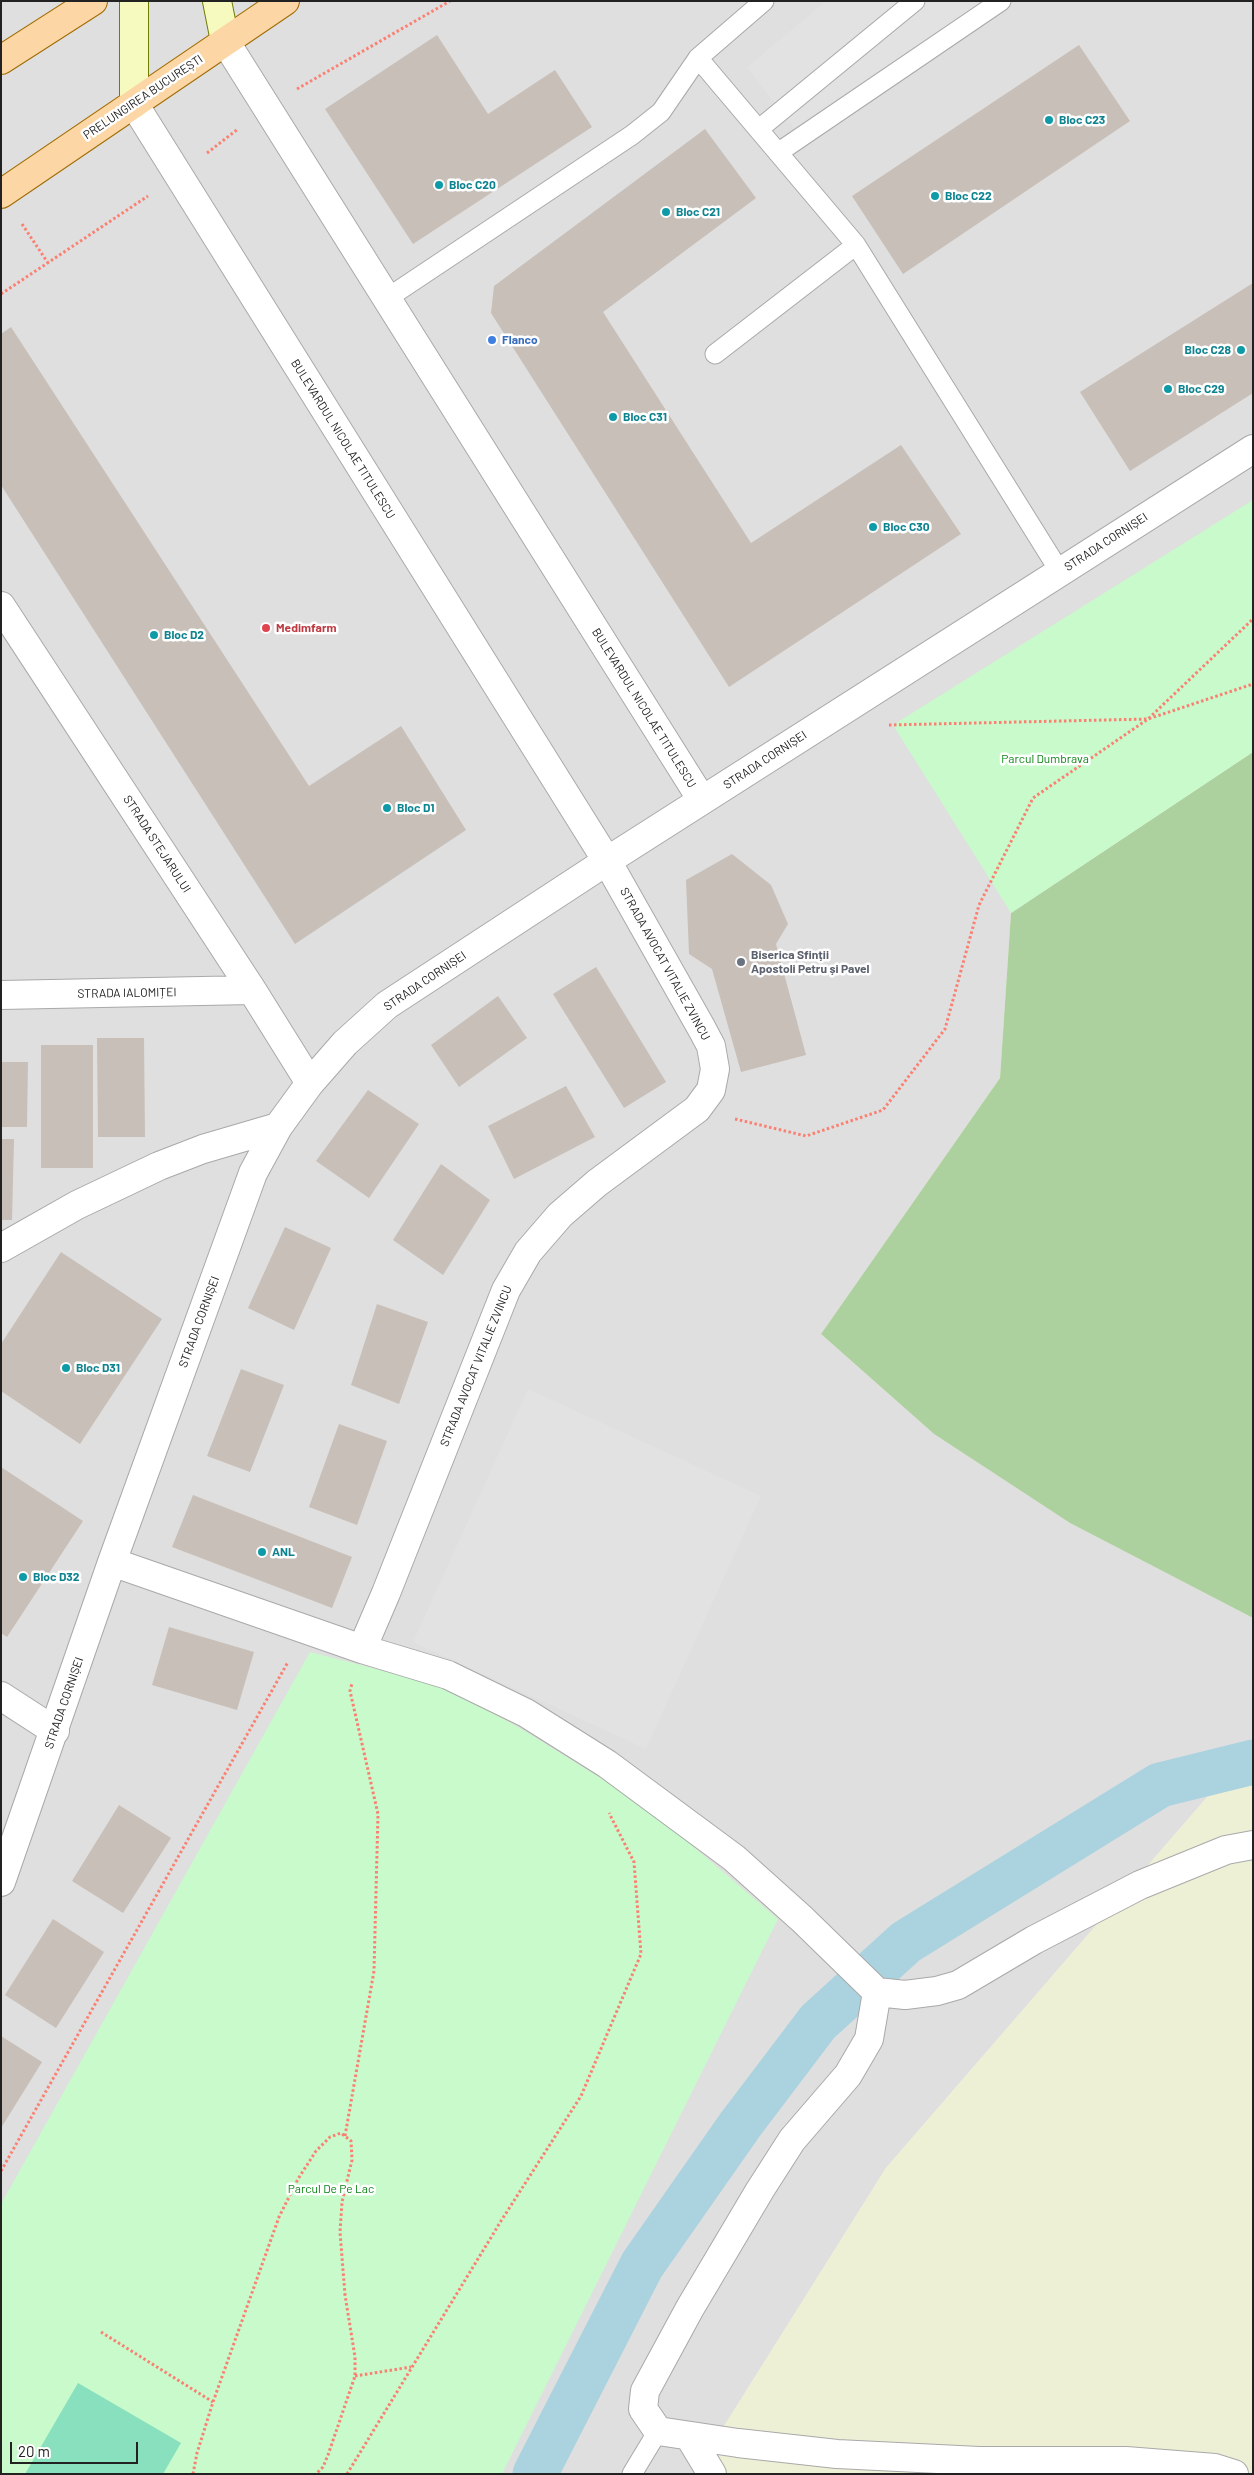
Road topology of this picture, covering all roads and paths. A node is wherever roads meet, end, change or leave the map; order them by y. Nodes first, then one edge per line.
1 (93, 1) edge
2 (134, 1) edge
3 (217, 1) edge
4 (285, 1) edge
5 (450, 1) edge
6 (764, 1) edge
7 (915, 1) edge
8 (1001, 1) edge
9 (225, 41) junction
10 (698, 58) junction
11 (1, 60) edge
12 (134, 104) junction
13 (266, 106) junction
14 (759, 129) junction
15 (779, 152) junction
16 (178, 175) junction
17 (1, 194) edge
18 (17, 217) dead end
19 (856, 245) junction
20 (48, 263) junction
21 (1, 294) edge
22 (386, 299) junction
23 (715, 354) dead end
24 (1253, 448) edge
25 (1060, 572) junction
26 (1, 606) edge
27 (1253, 619) edge
28 (1253, 684) edge
29 (1148, 719) junction
30 (884, 726) dead end
31 (702, 800) junction
32 (607, 861) junction
33 (252, 990) junction
34 (1, 995) edge
35 (310, 1083) junction
36 (697, 1109) junction
37 (278, 1127) junction
38 (1, 1248) edge
39 (112, 1562) junction
40 (306, 1630) junction
41 (362, 1649) junction
42 (1, 1696) edge
43 (55, 1731) junction
44 (606, 1807) dead end
45 (1253, 1845) edge
46 (1, 1882) edge
47 (877, 1992) junction
48 (345, 2136) junction
49 (1, 2171) edge
50 (101, 2332) dead end
51 (411, 2367) junction
52 (354, 2376) junction
53 (213, 2402) junction
54 (658, 2431) junction
55 (689, 2436) junction
56 (193, 2474) edge
57 (316, 2474) edge
58 (347, 2474) edge
59 (632, 2474) edge
60 (712, 2474) edge
61 (1234, 2474) edge

1 - 11 main road
2 - 12 main road
3 - 9 main road, BULEVARDUL NICOLAE TITULESCU
4 - 9 main road, PRELUNGIREA BUCUREȘTI
5 - 13 path
6 - 10 lane
7 - 14 lane
8 - 15 lane
9 - 12 main road, PRELUNGIREA BUCUREȘTI
9 - 13 street, BULEVARDUL NICOLAE TITULESCU
10 - 14 lane
10 - 22 lane
12 - 16 street, BULEVARDUL NICOLAE TITULESCU
12 - 17 main road, PRELUNGIREA BUCUREȘTI
13 - 16 path
13 - 22 street, BULEVARDUL NICOLAE TITULESCU
14 - 15 lane
15 - 19 lane
16 - 20 path
16 - 32 street, BULEVARDUL NICOLAE TITULESCU
18 - 20 path
19 - 23 lane
19 - 25 lane
20 - 21 path
22 - 31 street, BULEVARDUL NICOLAE TITULESCU
24 - 25 street, STRADA CORNIȘEI
25 - 31 street, STRADA CORNIȘEI
26 - 33 street, STRADA STEJARULUI
27 - 29 path
28 - 29 path
29 - 30 path
29 - 36 path
31 - 32 street, STRADA CORNIȘEI
32 - 35 street, STRADA CORNIȘEI
32 - 36 street, STRADA AVOCAT VITALIE ZVINCU
33 - 34 street, STRADA IALOMIȚEI
33 - 35 street, STRADA STEJARULUI
35 - 37 street, STRADA CORNIȘEI
36 - 41 street, STRADA AVOCAT VITALIE ZVINCU
37 - 38 street
37 - 39 street, STRADA CORNIȘEI
39 - 40 street
39 - 43 street, STRADA CORNIȘEI
40 - 41 street
40 - 49 path
41 - 47 street
41 - 48 path
42 - 43 street
43 - 46 street, STRADA CORNIȘEI
44 - 51 path
45 - 47 street
47 - 54 street
48 - 52 path
48 - 53 path
50 - 53 path
51 - 52 path
51 - 58 path
52 - 57 path
53 - 56 path
54 - 55 street
54 - 59 lane
55 - 60 street
55 - 61 street

